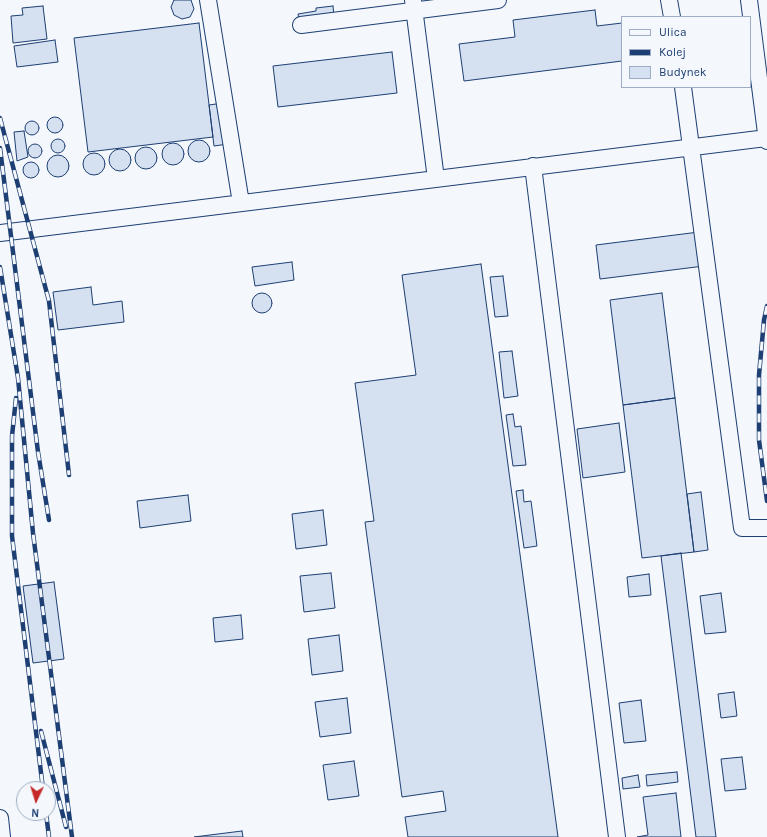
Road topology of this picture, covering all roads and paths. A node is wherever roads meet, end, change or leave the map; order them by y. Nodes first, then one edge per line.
1 (208, 0) edge
2 (498, 0) edge
3 (669, 0) edge
4 (748, 0) edge
5 (413, 5) edge
6 (672, 16) edge
7 (750, 16) edge
8 (751, 22) edge
9 (301, 25) dead end
10 (682, 88) edge
11 (767, 138) edge
12 (767, 141) edge
13 (692, 147) junction
14 (534, 166) junction
15 (436, 179) junction
16 (241, 203) junction
17 (0, 233) edge
18 (767, 528) edge
19 (0, 818) edge
20 (2, 837) edge
21 (617, 837) edge

1 - 16 lane
2 - 5 lane
3 - 6 lane
4 - 7 lane
5 - 9 lane
5 - 15 lane
8 - 11 lane
10 - 13 lane
11 - 12 lane
11 - 13 lane
13 - 14 lane
13 - 18 lane
14 - 15 lane
14 - 21 lane
15 - 16 lane
16 - 17 lane
19 - 20 lane

